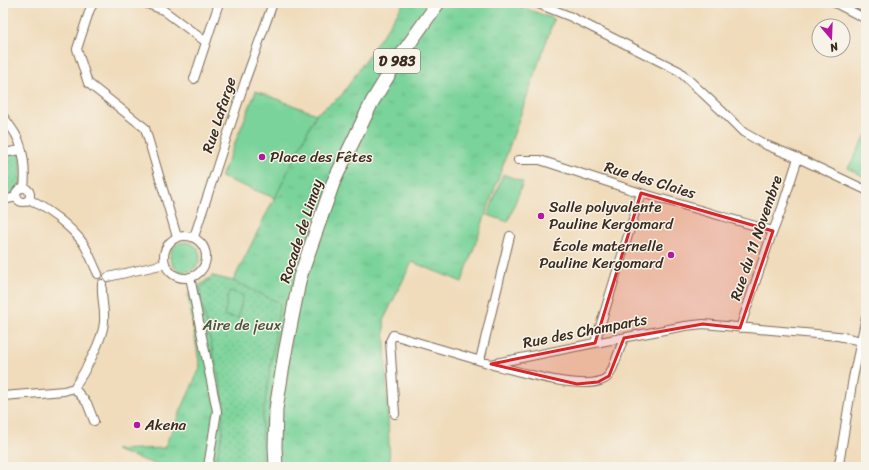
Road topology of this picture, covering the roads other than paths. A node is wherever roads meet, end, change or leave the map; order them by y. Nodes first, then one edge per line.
1 (94, 3) edge
2 (145, 3) edge
3 (219, 3) edge
4 (274, 3) edge
5 (438, 3) edge
6 (536, 3) edge
7 (835, 3) edge
8 (866, 19) edge
9 (206, 42) junction
10 (194, 79) dead end
11 (3, 116) edge
12 (21, 150) junction
13 (3, 153) edge
14 (798, 158) junction
15 (518, 160) dead end
16 (24, 188) junction
17 (866, 190) edge
18 (641, 193) junction
19 (17, 197) junction
20 (29, 199) junction
21 (3, 200) edge
22 (773, 231) junction
23 (510, 236) dead end
24 (177, 237) junction
25 (194, 237) junction
26 (165, 264) junction
27 (98, 274) junction
28 (108, 277) junction
29 (190, 277) junction
30 (102, 284) junction
31 (866, 317) edge
32 (740, 328) junction
33 (624, 338) junction
34 (863, 342) edge
35 (595, 343) junction
36 (480, 360) junction
37 (490, 364) junction
38 (74, 388) junction
39 (3, 396) edge
40 (395, 414) dead end
41 (94, 421) dead end
42 (275, 447) junction
43 (208, 467) edge
44 (273, 467) edge
45 (276, 467) edge
46 (838, 467) edge

1 - 24 street
2 - 9 street
3 - 9 street
4 - 25 street, Rue Lafarge
5 - 42 main road, Rocade de Limay / D 983
6 - 14 street
7 - 8 street
9 - 10 street
11 - 12 street
12 - 13 street
12 - 16 street
14 - 17 street
14 - 22 street, Rue du 11 Novembre
15 - 18 street, Rue des Claies
16 - 19 street
16 - 20 street
18 - 22 street, Rue des Claies
18 - 35 street
19 - 20 street
19 - 21 street
20 - 27 street
22 - 32 street, Rue du 11 Novembre
23 - 36 street
24 - 25 street
24 - 26 street
25 - 29 street
26 - 28 street
26 - 29 street
27 - 28 street
27 - 30 street
28 - 30 street
29 - 43 street
30 - 38 street
31 - 34 street
32 - 33 street, Rue des Champarts
32 - 34 street, Rue des Champarts
33 - 35 street, Rue des Champarts
33 - 37 street
34 - 46 street
35 - 37 street, Rue des Champarts
36 - 37 street
36 - 40 street
38 - 39 street
38 - 41 street
42 - 44 main road, Rocade de Limay / D 983
42 - 45 main road, Rocade de Limay / D 983

